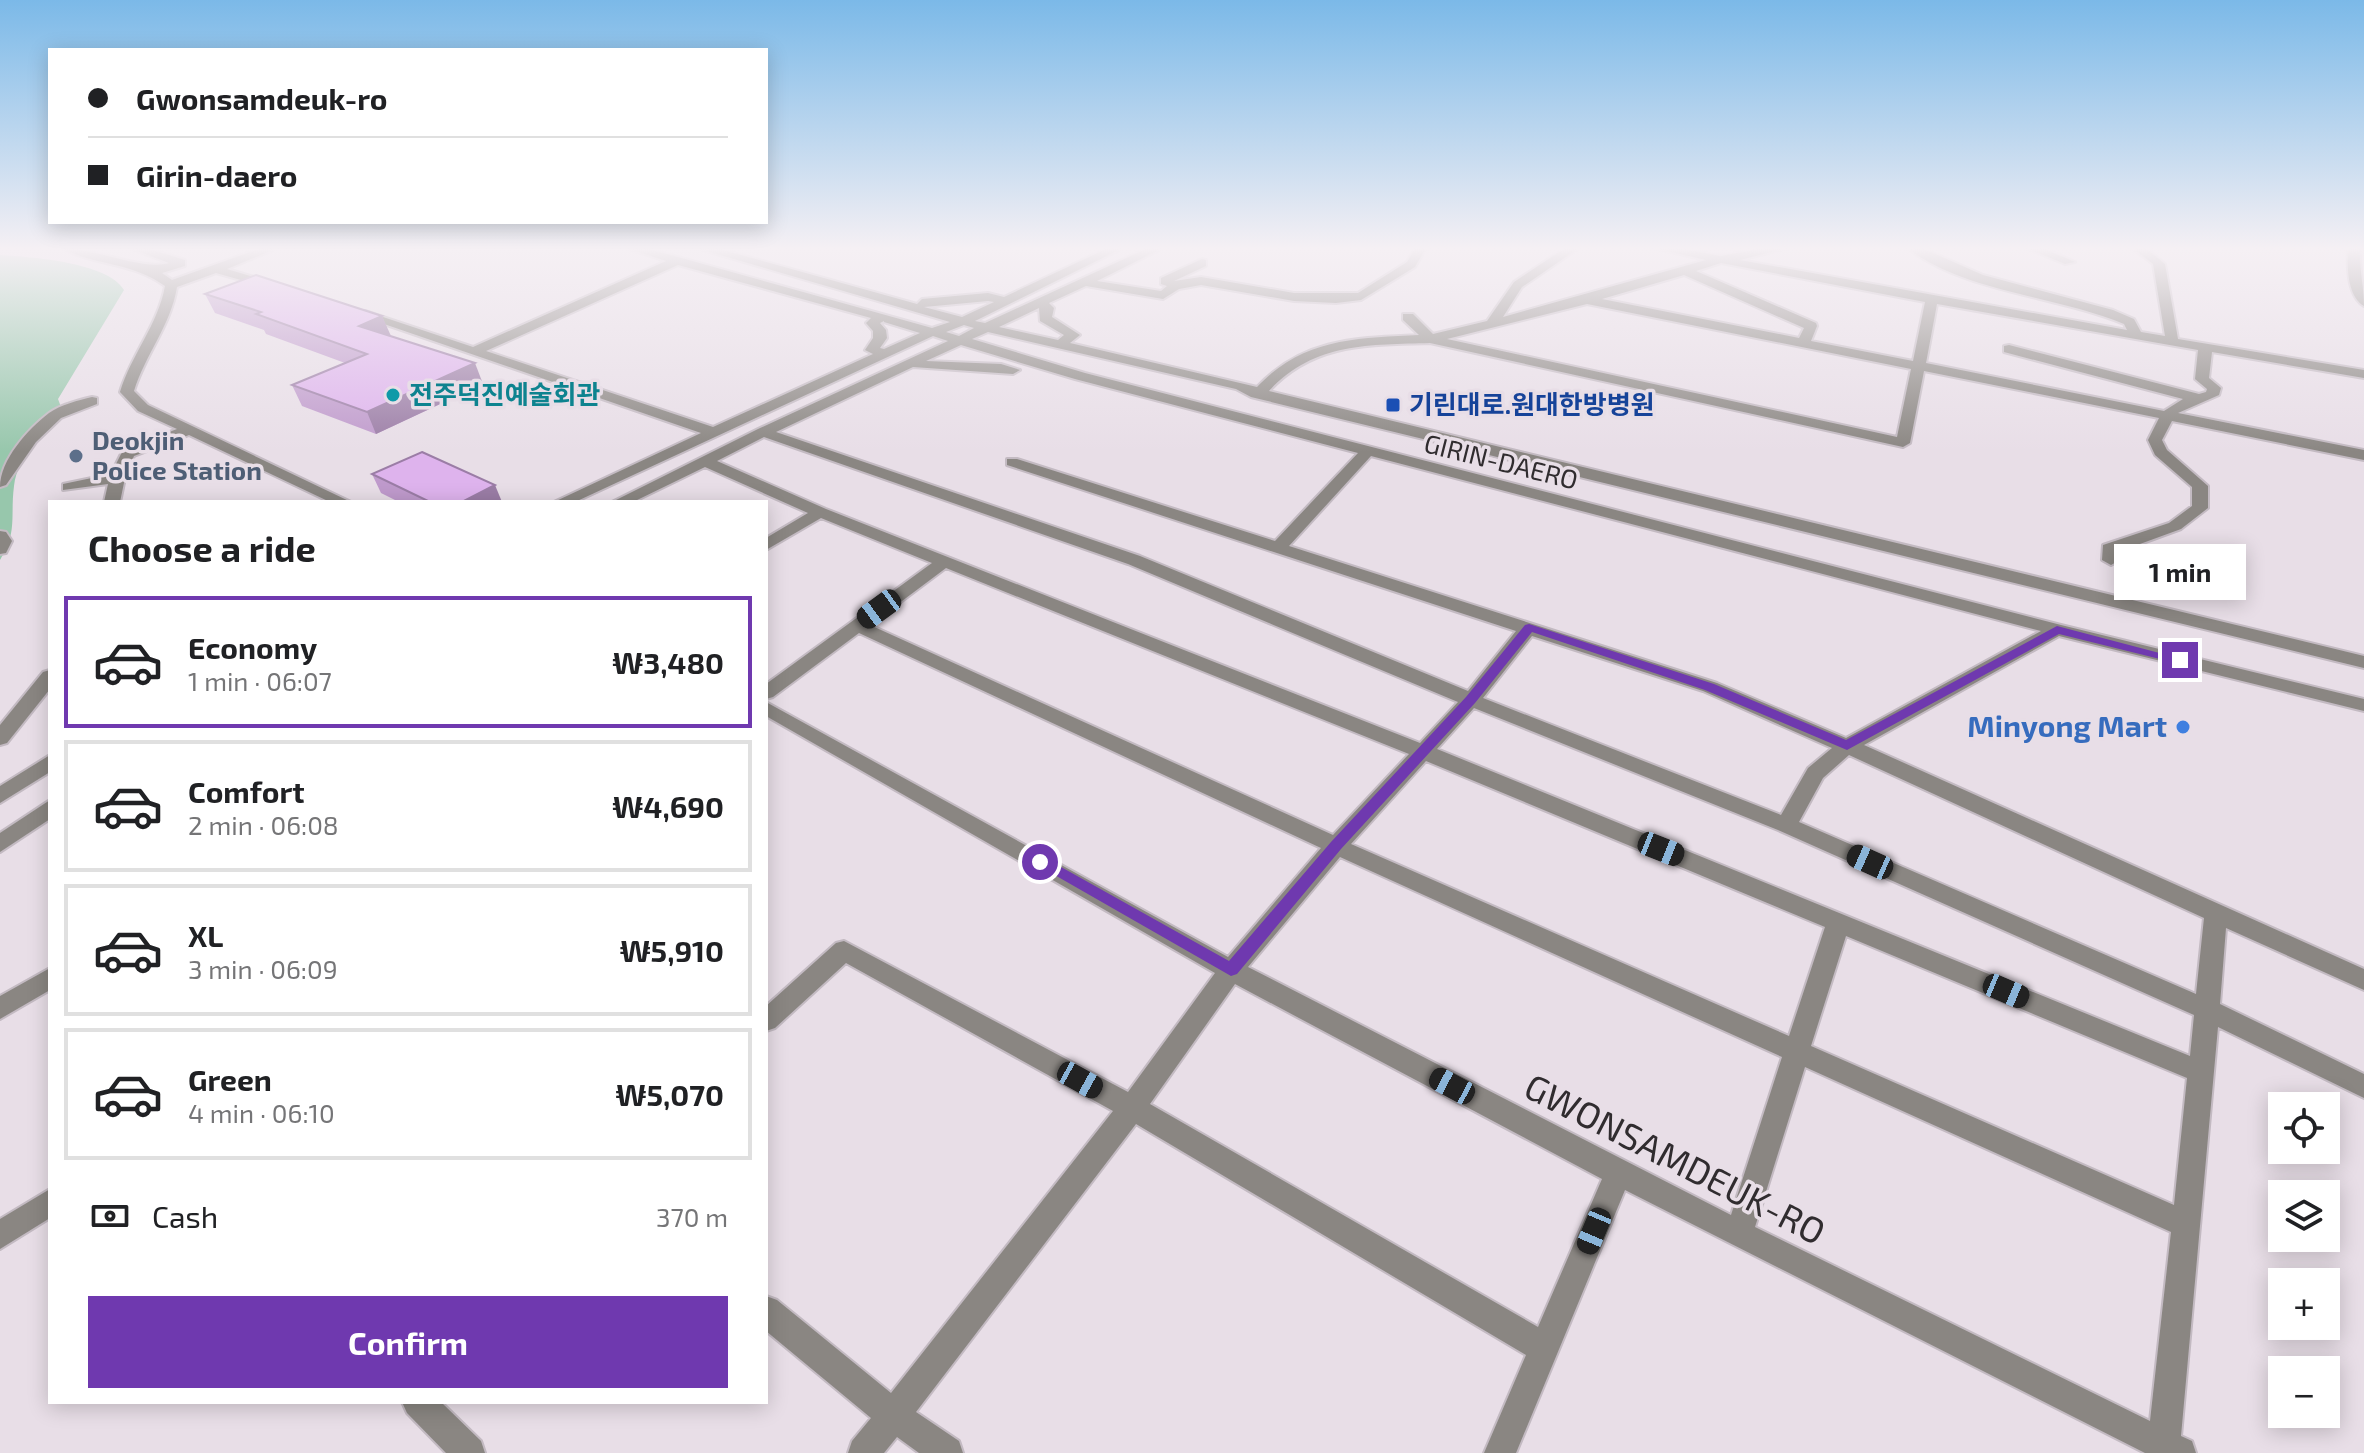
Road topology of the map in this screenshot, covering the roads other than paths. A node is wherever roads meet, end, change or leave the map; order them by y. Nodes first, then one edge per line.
1 (161, 316) edge
2 (364, 316) edge
3 (554, 316) edge
4 (878, 316) edge
5 (928, 316) edge
6 (980, 316) edge
7 (1011, 316) edge
8 (1046, 316) edge
9 (1497, 316) edge
10 (1524, 316) edge
11 (1669, 316) edge
12 (1788, 316) edge
13 (1928, 316) edge
14 (2025, 316) edge
15 (2116, 316) edge
16 (2168, 316) edge
17 (882, 317) junction
18 (1408, 317) dead end
19 (1492, 324) junction
20 (981, 330) junction
21 (951, 333) junction
22 (2136, 336) junction
23 (1430, 339) junction
24 (2172, 341) junction
25 (1804, 342) junction
26 (1061, 343) junction
27 (2205, 347) junction
28 (2009, 349) dead end
29 (476, 351) junction
30 (887, 354) junction
31 (910, 363) junction
32 (1918, 364) junction
33 (1047, 367) junction
34 (2364, 374) edge
35 (1260, 393) junction
36 (2198, 398) junction
37 (92, 401) dead end
38 (2165, 415) junction
39 (790, 419) junction
40 (189, 430) junction
41 (710, 431) junction
42 (763, 432) junction
43 (1367, 452) junction
44 (2364, 455) edge
45 (705, 461) junction
46 (1012, 462) dead end
47 (117, 478) junction
48 (0, 482) edge
49 (69, 487) dead end
50 (112, 500) edge
51 (339, 500) edge
52 (566, 500) edge
53 (624, 500) edge
54 (820, 512) junction
55 (0, 536) edge
56 (768, 544) edge
57 (1279, 547) junction
58 (0, 549) edge
59 (2111, 560) dead end
60 (945, 561) junction
61 (856, 625) junction
62 (1529, 627) junction
63 (2057, 630) junction
64 (2364, 662) edge
65 (48, 678) edge
66 (768, 691) edge
67 (1471, 700) junction
68 (2364, 705) edge
69 (768, 709) edge
70 (0, 738) edge
71 (1847, 746) junction
72 (1424, 752) junction
73 (48, 763) edge
74 (0, 796) edge
75 (48, 809) edge
76 (1786, 825) junction
77 (0, 844) edge
78 (1336, 846) junction
79 (2216, 914) junction
80 (1838, 922) junction
81 (1231, 970) junction
82 (48, 979) edge
83 (2364, 980) edge
84 (0, 1009) edge
85 (2208, 1010) junction
86 (768, 1019) edge
87 (1799, 1051) junction
88 (2201, 1072) junction
89 (2364, 1087) edge
90 (1132, 1108) junction
91 (1618, 1173) junction
92 (48, 1203) edge
93 (2185, 1224) junction
94 (1739, 1233) junction
95 (0, 1235) edge
96 (768, 1313) edge
97 (1544, 1348) junction
98 (420, 1404) edge
99 (894, 1416) junction
100 (2168, 1450) edge
101 (469, 1453) edge
102 (864, 1453) edge
103 (947, 1453) edge
104 (1500, 1453) edge

1 - 40 street
2 - 29 street
3 - 29 street
4 - 17 street, GIRIN-DAERO
5 - 21 street, GIRIN-DAERO
6 - 21 street
7 - 20 street
8 - 26 street
9 - 19 street
10 - 19 street
11 - 25 street
12 - 25 street
13 - 32 street
14 - 22 street
15 - 22 street
16 - 24 street
17 - 21 street, GIRIN-DAERO
17 - 30 street
18 - 23 street
19 - 23 street
20 - 21 street
20 - 26 street, GIRIN-DAERO
20 - 35 street
21 - 30 street
21 - 31 street
21 - 33 street, GIRIN-DAERO
21 - 39 street
22 - 24 street
23 - 32 street
23 - 35 street
24 - 27 street
25 - 32 street
26 - 35 street, GIRIN-DAERO
27 - 34 street
27 - 36 street
28 - 36 street
29 - 41 street
30 - 41 street
31 - 33 street
31 - 39 street
32 - 38 street
33 - 43 street, GIRIN-DAERO
35 - 64 street, GIRIN-DAERO
36 - 38 street
37 - 48 street
38 - 44 street
38 - 59 street
39 - 42 street
40 - 47 street
40 - 51 street
41 - 52 street
42 - 45 street
42 - 67 street
43 - 57 street
43 - 63 street, GIRIN-DAERO
45 - 53 street
45 - 54 street
46 - 57 street
47 - 49 street
47 - 50 street
54 - 56 street
54 - 60 street
55 - 58 street
57 - 62 street
60 - 61 street
60 - 72 street
61 - 66 street
61 - 78 street
62 - 67 street
62 - 71 street
63 - 68 street, GIRIN-DAERO
63 - 71 street
65 - 70 street
67 - 72 street
67 - 76 street
69 - 81 street, GWONSAMDEUK-RO
71 - 76 street
71 - 79 street
72 - 78 street
72 - 80 street
73 - 74 street
75 - 77 street
76 - 85 street
78 - 81 street
78 - 87 street
79 - 83 street
79 - 85 street
80 - 87 street
80 - 88 street
81 - 90 street
81 - 91 street, GWONSAMDEUK-RO
82 - 84 street
85 - 88 street
85 - 89 street
86 - 90 street
87 - 93 street
87 - 94 street
88 - 93 street
90 - 97 street
90 - 99 street
91 - 94 street, GWONSAMDEUK-RO
91 - 97 street
92 - 95 street
93 - 100 street
94 - 100 street, GWONSAMDEUK-RO
96 - 99 street
97 - 104 street
98 - 101 street
99 - 102 street
99 - 103 street

